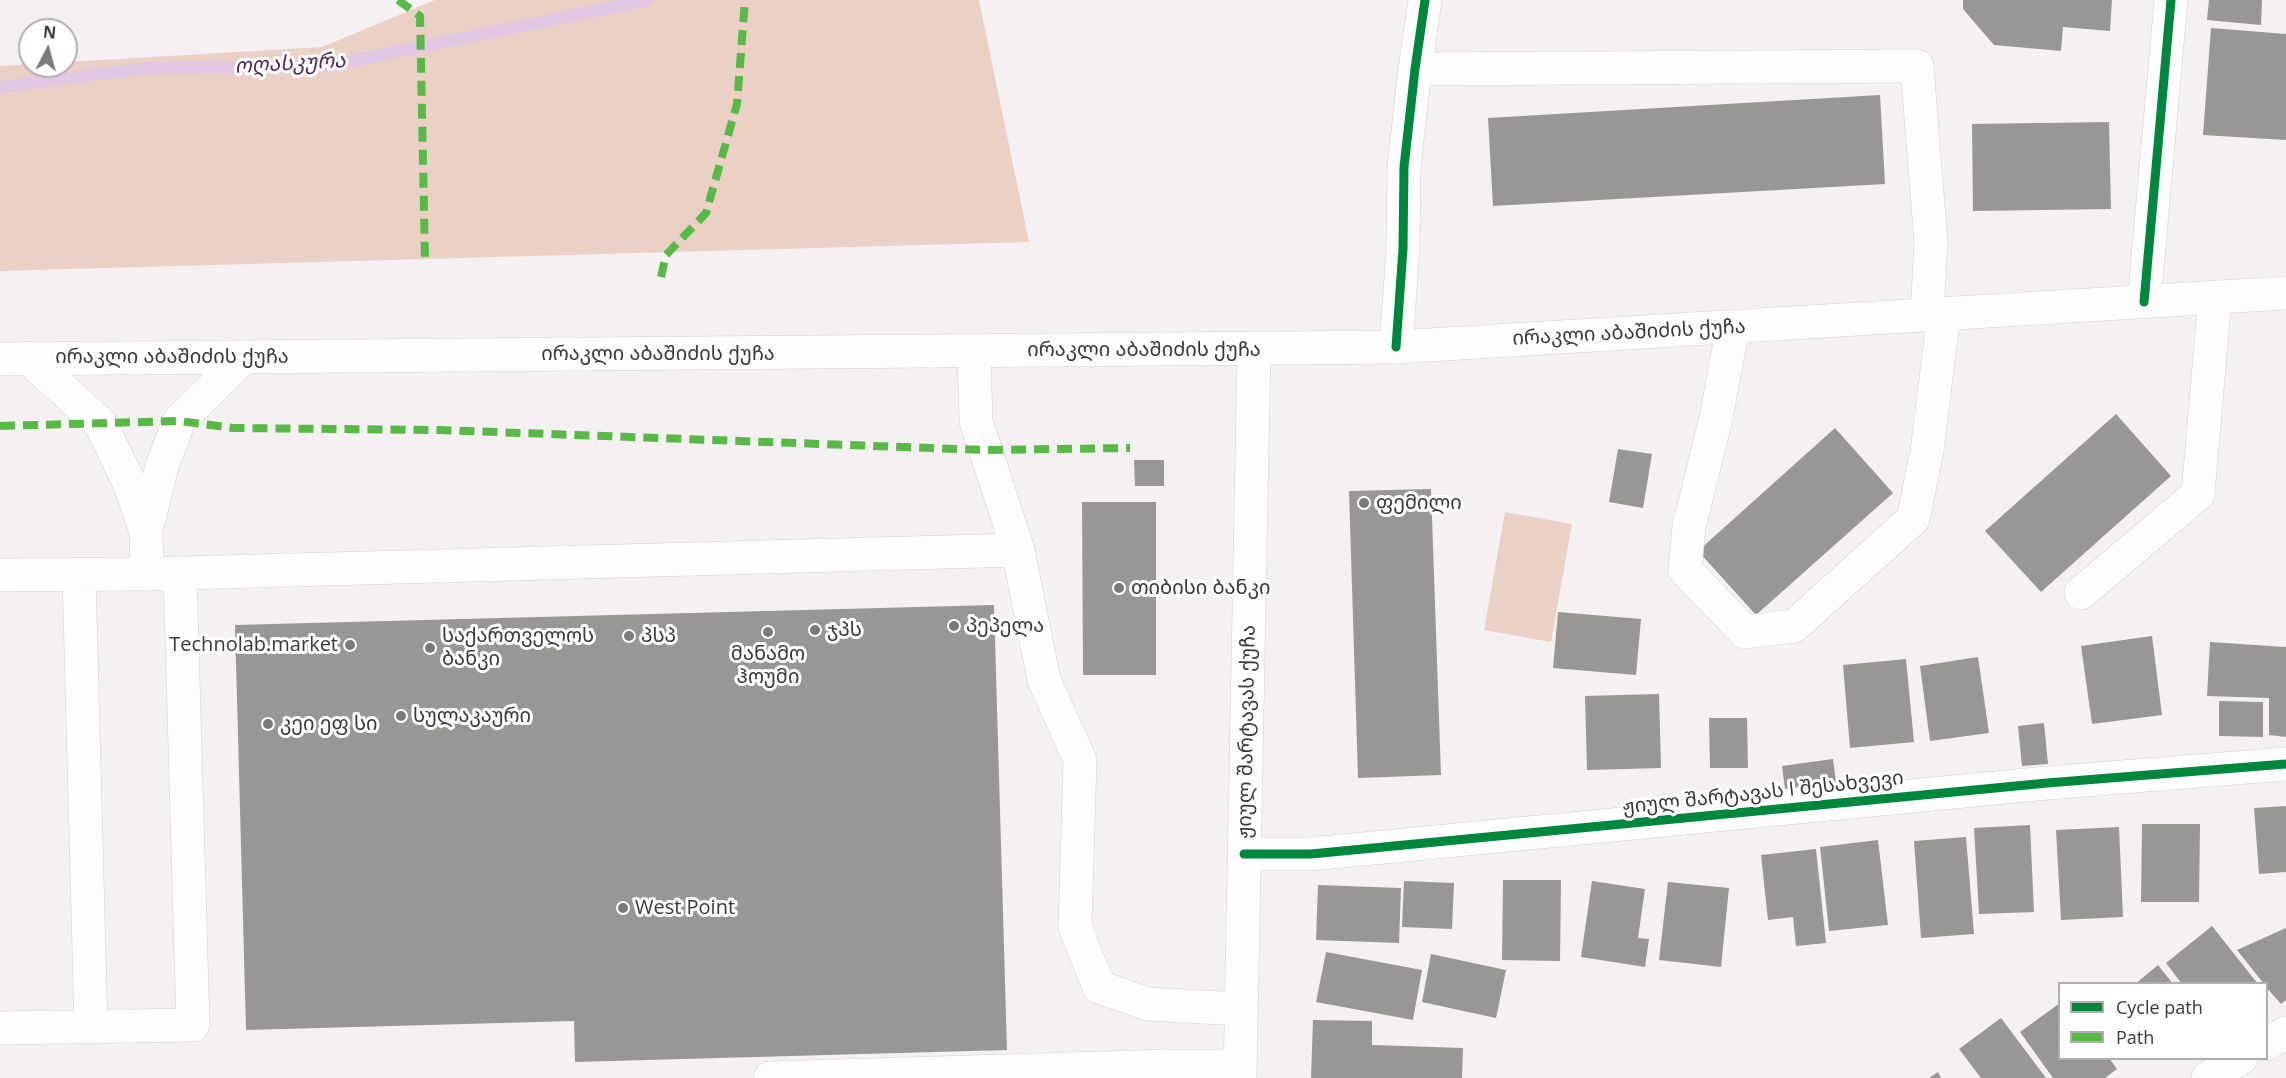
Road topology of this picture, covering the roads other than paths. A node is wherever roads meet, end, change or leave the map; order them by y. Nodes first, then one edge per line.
1 (1425, 0) edge
2 (2171, 0) edge
3 (1414, 69) junction
4 (2286, 293) edge
5 (2215, 298) junction
6 (2144, 302) junction
7 (1936, 315) junction
8 (1733, 327) junction
9 (1396, 347) junction
10 (1254, 349) junction
11 (974, 351) junction
12 (244, 357) junction
13 (14, 358) edge
14 (146, 531) junction
15 (1018, 550) junction
16 (180, 573) junction
17 (79, 574) junction
18 (147, 574) junction
19 (0, 575) edge
20 (2081, 593) dead end
21 (2286, 764) edge
22 (1244, 854) junction
23 (1241, 1009) junction
24 (91, 1027) junction
25 (0, 1028) edge
26 (2286, 1033) edge
27 (2268, 1043) edge
28 (2239, 1060) edge
29 (1240, 1072) edge
30 (770, 1078) edge
31 (2208, 1078) edge

1 - 3 street
2 - 6 street
3 - 7 street
3 - 9 street
4 - 5 street, ირაკლი აბაშიძის ქუჩა
5 - 6 street, ირაკლი აბაშიძის ქუჩა
5 - 20 street
6 - 7 street, ირაკლი აბაშიძის ქუჩა
7 - 8 street, ირაკლი აბაშიძის ქუჩა
7 - 8 street
8 - 9 street, ირაკლი აბაშიძის ქუჩა
9 - 10 street, ირაკლი აბაშიძის ქუჩა
10 - 11 street, ირაკლი აბაშიძის ქუჩა
10 - 22 street, ჟიულ შარტავას ქუჩა
11 - 12 street, ირაკლი აბაშიძის ქუჩა
11 - 15 street
12 - 13 street, ირაკლი აბაშიძის ქუჩა
12 - 14 street
13 - 14 street
14 - 18 street
15 - 16 street
15 - 23 street
16 - 18 street
16 - 24 street
17 - 18 street
17 - 19 street
17 - 24 street
21 - 22 street, ჟიულ შარტავას I შესახვევი
22 - 23 street, ჟიულ შარტავას ქუჩა
23 - 29 street, ჟიულ შარტავას ქუჩა
24 - 25 street
26 - 27 street
28 - 31 street
29 - 30 street

